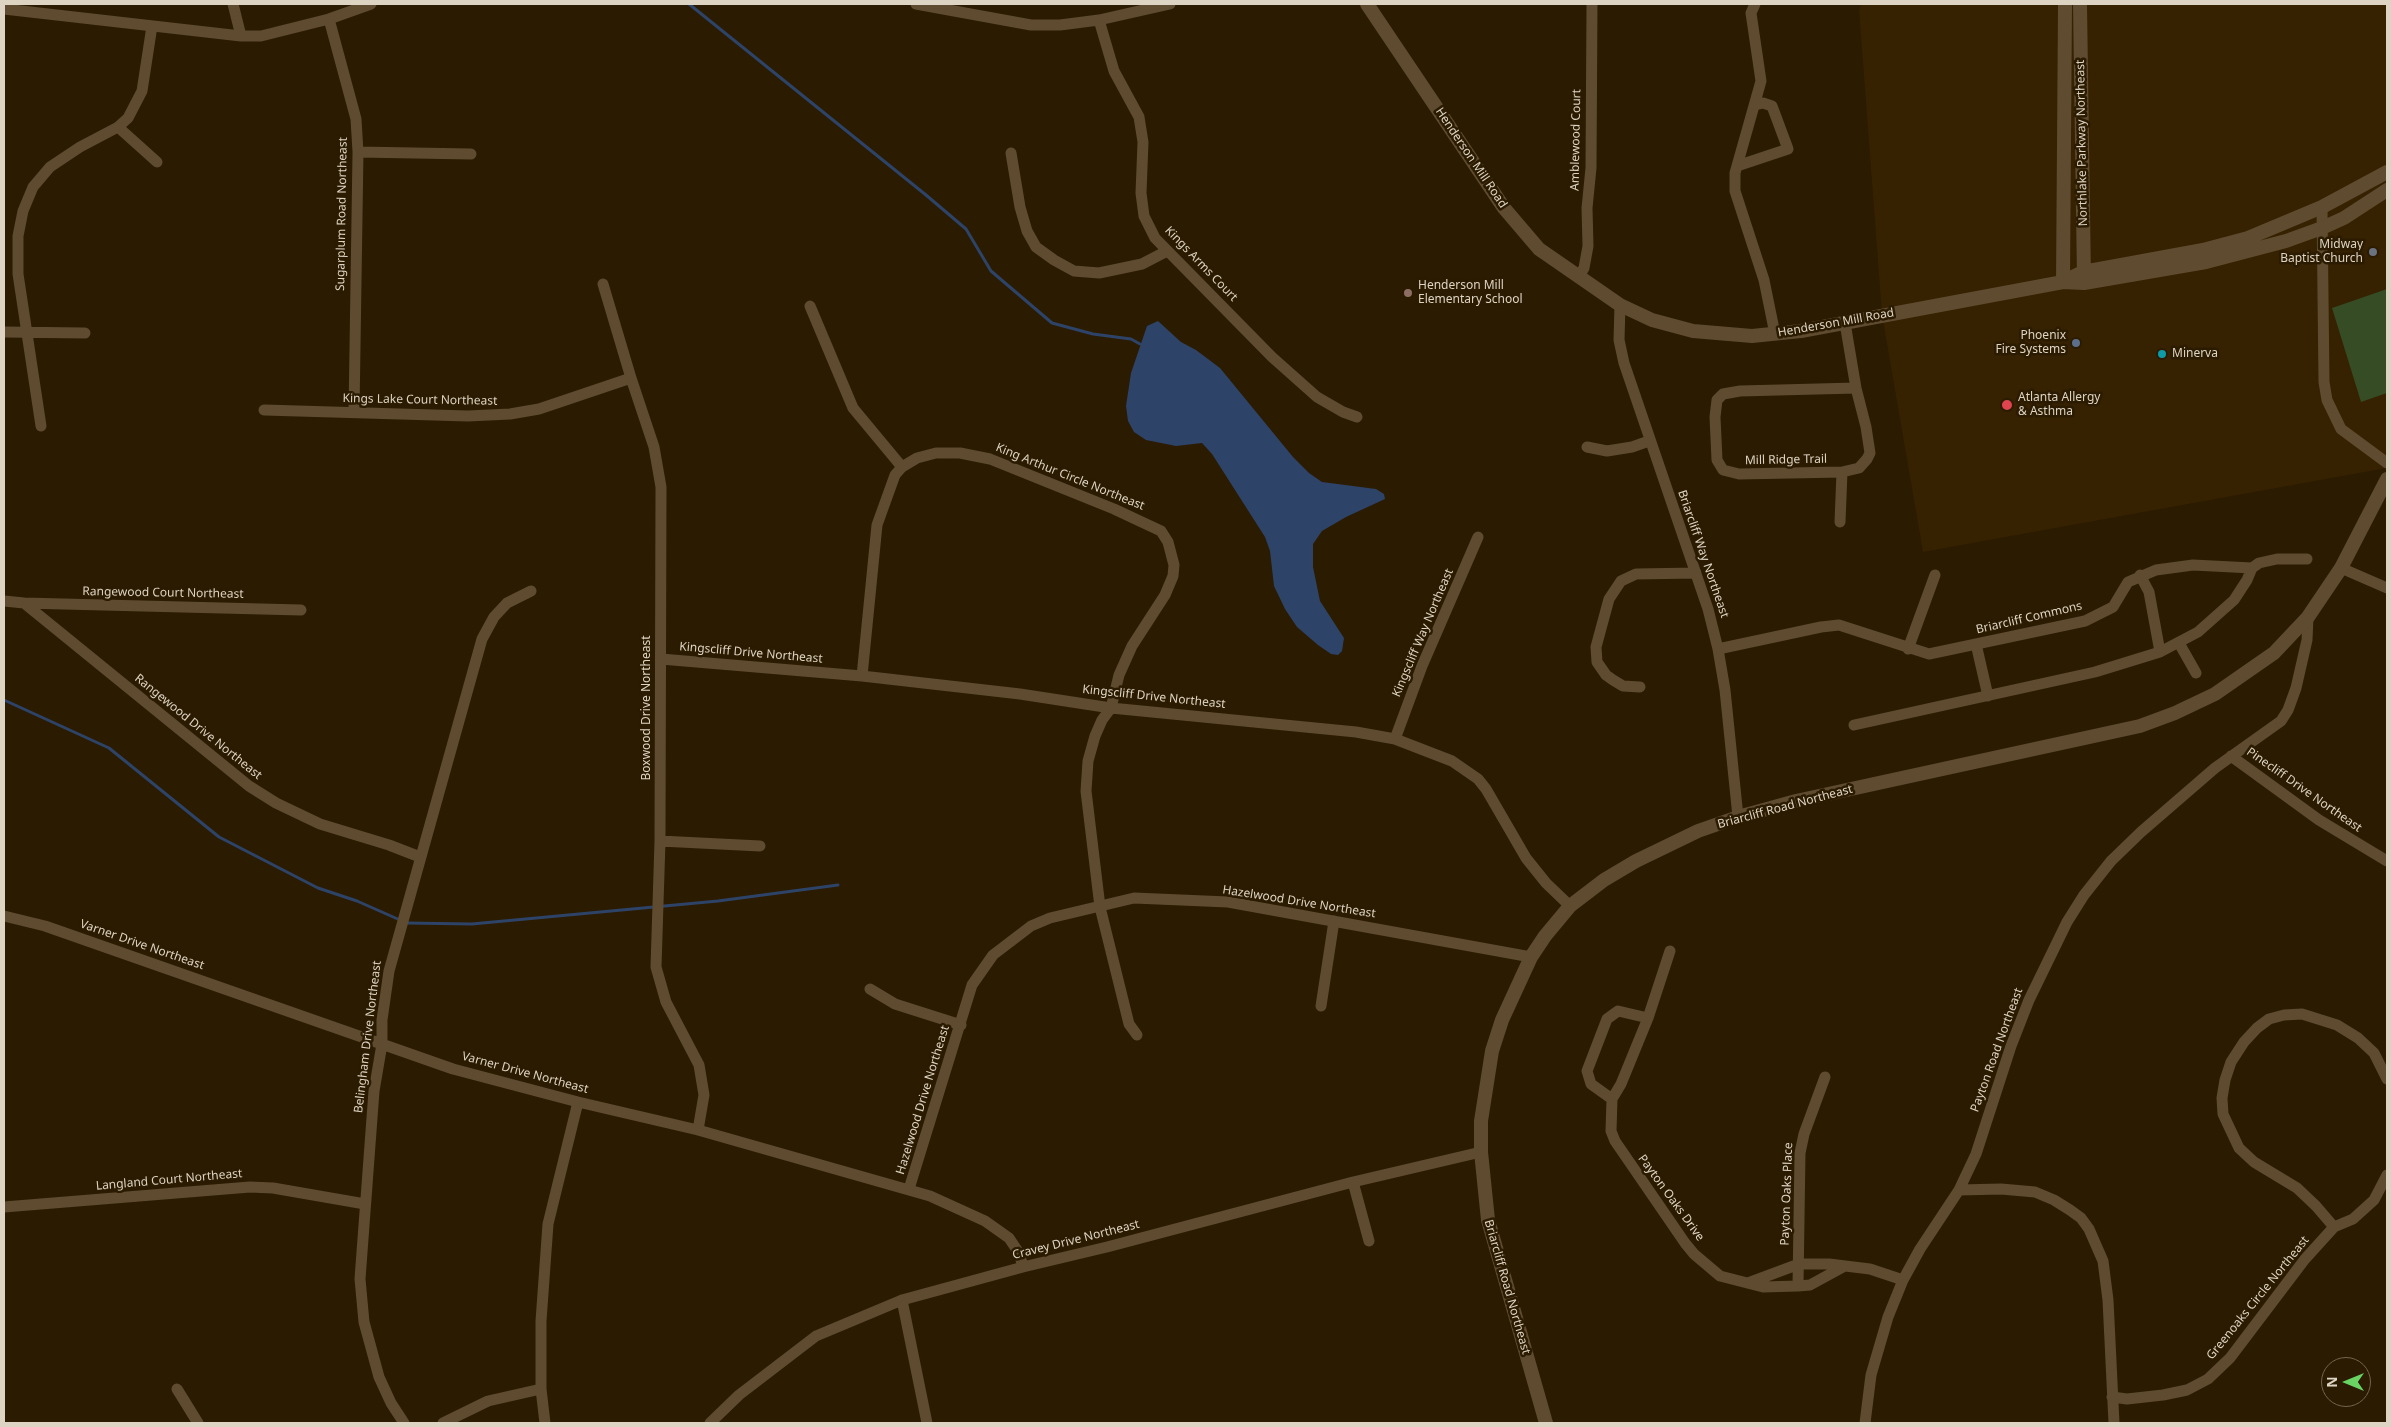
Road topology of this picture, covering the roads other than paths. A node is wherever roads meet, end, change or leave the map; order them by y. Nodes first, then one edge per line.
1 (233, 4) edge
2 (371, 4) edge
3 (916, 4) edge
4 (1170, 4) edge
5 (1367, 4) edge
6 (1592, 4) edge
7 (1755, 4) edge
8 (2065, 4) edge
9 (2080, 4) edge
10 (4, 9) edge
11 (329, 20) junction
12 (1098, 20) junction
13 (152, 26) junction
14 (241, 36) junction
15 (1755, 105) junction
16 (118, 127) junction
17 (358, 152) junction
18 (1011, 153) dead end
19 (471, 154) dead end
20 (157, 162) dead end
21 (1737, 166) junction
22 (2387, 172) edge
23 (2387, 190) edge
24 (2322, 207) junction
25 (2322, 228) junction
26 (1167, 251) junction
27 (1579, 276) junction
28 (2084, 277) junction
29 (2063, 282) junction
30 (603, 284) dead end
31 (1620, 305) junction
32 (810, 306) dead end
33 (1845, 323) junction
34 (4, 332) edge
35 (28, 333) junction
36 (85, 333) dead end
37 (1775, 334) junction
38 (631, 378) junction
39 (1856, 388) junction
40 (1705, 397) dead end
41 (1716, 400) junction
42 (264, 410) dead end
43 (354, 412) junction
44 (1357, 417) dead end
45 (40, 426) dead end
46 (1649, 441) junction
47 (1587, 447) dead end
48 (2387, 463) edge
49 (902, 467) junction
50 (1842, 472) junction
51 (2387, 478) edge
52 (1840, 522) dead end
53 (1478, 538) dead end
54 (2307, 559) dead end
55 (2252, 568) junction
56 (2341, 568) junction
57 (1696, 573) junction
58 (1936, 575) dead end
59 (2140, 576) junction
60 (2387, 588) edge
61 (531, 591) dead end
62 (4, 601) edge
63 (24, 603) junction
64 (301, 610) dead end
65 (2308, 617) junction
66 (2179, 643) junction
67 (1976, 644) junction
68 (1718, 649) junction
69 (1908, 649) junction
70 (2160, 652) junction
71 (661, 658) junction
72 (2196, 673) dead end
73 (862, 676) junction
74 (1640, 687) dead end
75 (1988, 696) junction
76 (1111, 708) junction
77 (1854, 725) dead end
78 (1395, 740) junction
79 (2231, 756) junction
80 (1738, 817) junction
81 (660, 841) junction
82 (760, 846) dead end
83 (420, 857) junction
84 (2387, 861) edge
85 (1570, 906) junction
86 (1100, 907) junction
87 (4, 916) edge
88 (1334, 920) junction
89 (1670, 951) dead end
90 (1531, 957) junction
91 (870, 989) dead end
92 (1321, 1006) dead end
93 (1648, 1018) junction
94 (961, 1025) junction
95 (1137, 1035) dead end
96 (382, 1044) junction
97 (1825, 1076) dead end
98 (2387, 1079) edge
99 (1612, 1099) junction
100 (578, 1102) junction
101 (698, 1130) junction
102 (1481, 1152) junction
103 (2387, 1175) edge
104 (1353, 1182) junction
105 (909, 1189) junction
106 (1959, 1190) junction
107 (365, 1204) junction
108 (4, 1207) edge
109 (2334, 1227) junction
110 (1369, 1241) dead end
111 (1798, 1264) junction
112 (1023, 1267) junction
113 (1842, 1267) junction
114 (1903, 1280) junction
115 (1748, 1283) junction
116 (1798, 1286) junction
117 (902, 1300) junction
118 (541, 1389) junction
119 (177, 1390) dead end
120 (2112, 1397) junction
121 (198, 1423) edge
122 (404, 1423) edge
123 (444, 1423) edge
124 (545, 1423) edge
125 (710, 1423) edge
126 (927, 1423) edge
127 (1546, 1423) edge
128 (1865, 1423) edge
129 (2114, 1423) edge

1 - 14 street
2 - 11 street
3 - 12 street
4 - 12 street
5 - 27 street, Henderson Mill Road
6 - 27 street, Amblewood Court
7 - 15 street
8 - 29 street, Northlake Parkway Northeast
9 - 28 street, Northlake Parkway Northeast
10 - 13 street
11 - 14 street
11 - 17 street, Sugarplum Road Northeast
12 - 26 street, Kings Arms Court
13 - 14 street
13 - 16 street
15 - 21 street
15 - 21 street
16 - 20 street
16 - 35 street
17 - 19 street
17 - 43 street, Sugarplum Road Northeast
18 - 26 street
21 - 37 street
22 - 24 street, Henderson Mill Road
23 - 25 street, Henderson Mill Road
24 - 25 street
24 - 28 street, Henderson Mill Road
25 - 28 street, Henderson Mill Road
25 - 48 street
26 - 44 street, Kings Arms Court
27 - 31 street, Henderson Mill Road
28 - 29 street, Henderson Mill Road
29 - 33 street, Henderson Mill Road
30 - 38 street, Boxwood Drive Northeast
31 - 37 street, Henderson Mill Road
31 - 46 street, Briarcliff Way Northeast
32 - 49 street
33 - 37 street, Henderson Mill Road
33 - 39 street, Mill Ridge Trail
34 - 35 street
35 - 36 street
35 - 45 street
38 - 43 street, Kings Lake Court Northeast
38 - 71 street, Boxwood Drive Northeast
39 - 41 street
39 - 50 street, Mill Ridge Trail
40 - 41 street
41 - 50 street, Mill Ridge Trail
42 - 43 street, Kings Lake Court Northeast
46 - 47 street
46 - 57 street, Briarcliff Way Northeast
49 - 73 street
49 - 76 street, King Arthur Circle Northeast
50 - 52 street
51 - 56 street, Briarcliff Road Northeast
53 - 78 street, Kingscliff Way Northeast
54 - 55 street
55 - 59 street, Briarcliff Commons
55 - 66 street
56 - 60 street
56 - 65 street, Briarcliff Road Northeast
57 - 68 street, Briarcliff Way Northeast
57 - 74 street
58 - 69 street
59 - 67 street, Briarcliff Commons
59 - 70 street
61 - 83 street, Belingham Drive Northeast
62 - 63 street
63 - 64 street, Rangewood Court Northeast
63 - 83 street, Rangewood Drive Northeast
65 - 79 street, Payton Road Northeast
65 - 80 street, Briarcliff Road Northeast
66 - 70 street
66 - 72 street
67 - 69 street, Briarcliff Commons
67 - 75 street
68 - 69 street, Briarcliff Commons
68 - 80 street, Briarcliff Way Northeast
70 - 75 street
71 - 73 street, Kingscliff Drive Northeast
71 - 81 street, Boxwood Drive Northeast
73 - 76 street, Kingscliff Drive Northeast
75 - 77 street
76 - 78 street, Kingscliff Drive Northeast
76 - 86 street, King Arthur Circle Northeast
78 - 85 street, Kingscliff Drive Northeast
79 - 84 street, Pinecliff Drive Northeast
79 - 106 street, Payton Road Northeast
80 - 85 street, Briarcliff Road Northeast
81 - 82 street
81 - 101 street, Boxwood Drive Northeast
83 - 96 street, Belingham Drive Northeast
85 - 90 street, Briarcliff Road Northeast
86 - 88 street, Hazelwood Drive Northeast
86 - 94 street, Hazelwood Drive Northeast
86 - 95 street, King Arthur Circle Northeast
87 - 96 street, Varner Drive Northeast
88 - 90 street, Hazelwood Drive Northeast
88 - 92 street
89 - 93 street, Payton Oaks Drive
90 - 102 street, Briarcliff Road Northeast
91 - 94 street
93 - 99 street, Payton Oaks Drive
93 - 99 street
94 - 105 street, Hazelwood Drive Northeast
96 - 100 street, Varner Drive Northeast
96 - 107 street, Belingham Drive Northeast
97 - 111 street, Payton Oaks Place
98 - 109 street
99 - 115 street, Payton Oaks Drive
100 - 101 street, Varner Drive Northeast
100 - 118 street
101 - 105 street, Varner Drive Northeast
102 - 104 street, Cravey Drive Northeast
102 - 127 street, Briarcliff Road Northeast
103 - 109 street
104 - 110 street
104 - 112 street, Cravey Drive Northeast
105 - 112 street, Varner Drive Northeast
106 - 114 street, Payton Road Northeast
106 - 120 street
107 - 108 street, Langland Court Northeast
107 - 122 street, Belingham Drive Northeast
109 - 120 street, Greenoaks Circle Northeast
111 - 113 street
111 - 115 street
111 - 116 street, Payton Oaks Place
112 - 117 street, Cravey Drive Northeast
113 - 114 street
113 - 116 street, Payton Oaks Drive
114 - 128 street, Payton Road Northeast
115 - 116 street, Payton Oaks Drive
117 - 125 street, Cravey Drive Northeast
117 - 126 street
118 - 123 street
118 - 124 street
119 - 121 street
120 - 129 street

